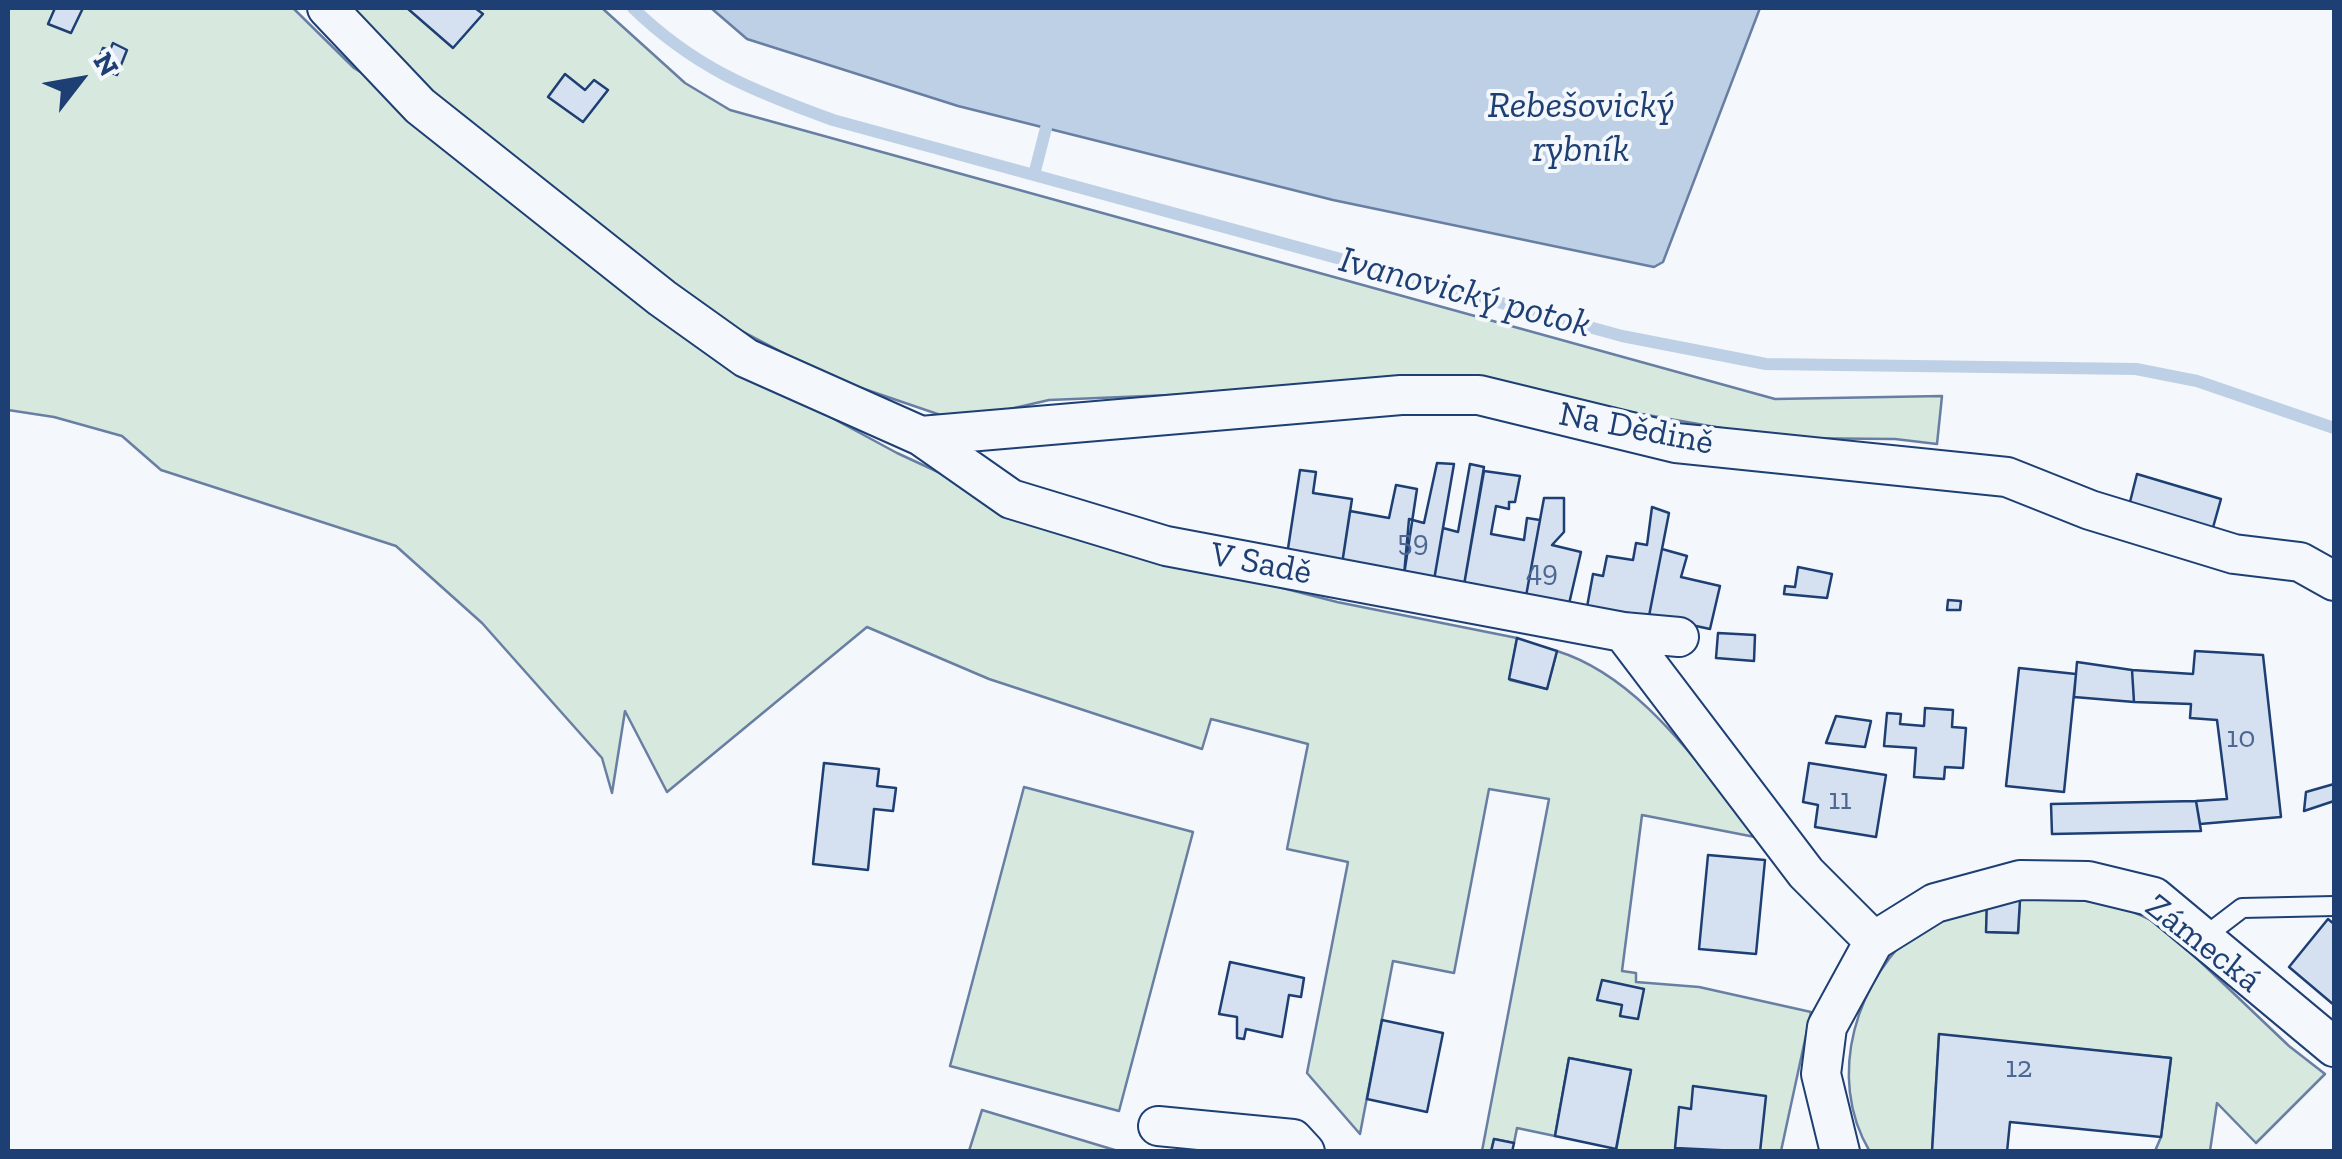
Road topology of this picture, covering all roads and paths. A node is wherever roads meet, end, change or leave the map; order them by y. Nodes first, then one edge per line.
1 (327, 8) edge
2 (921, 436) junction
3 (2334, 582) edge
4 (1623, 632) junction
5 (1678, 637) dead end
6 (2334, 906) edge
7 (2204, 938) junction
8 (1874, 942) junction
9 (2334, 1047) edge
10 (1158, 1126) dead end
11 (1305, 1152) edge
12 (1840, 1152) edge

1 - 2 street, V Sadě
2 - 3 street, Na Dědině
2 - 4 street, V Sadě
4 - 5 street, V Sadě
4 - 8 street
6 - 7 lane
7 - 8 street, Zámecká
7 - 9 street, Zámecká
8 - 12 street, Zámecká
10 - 11 street

